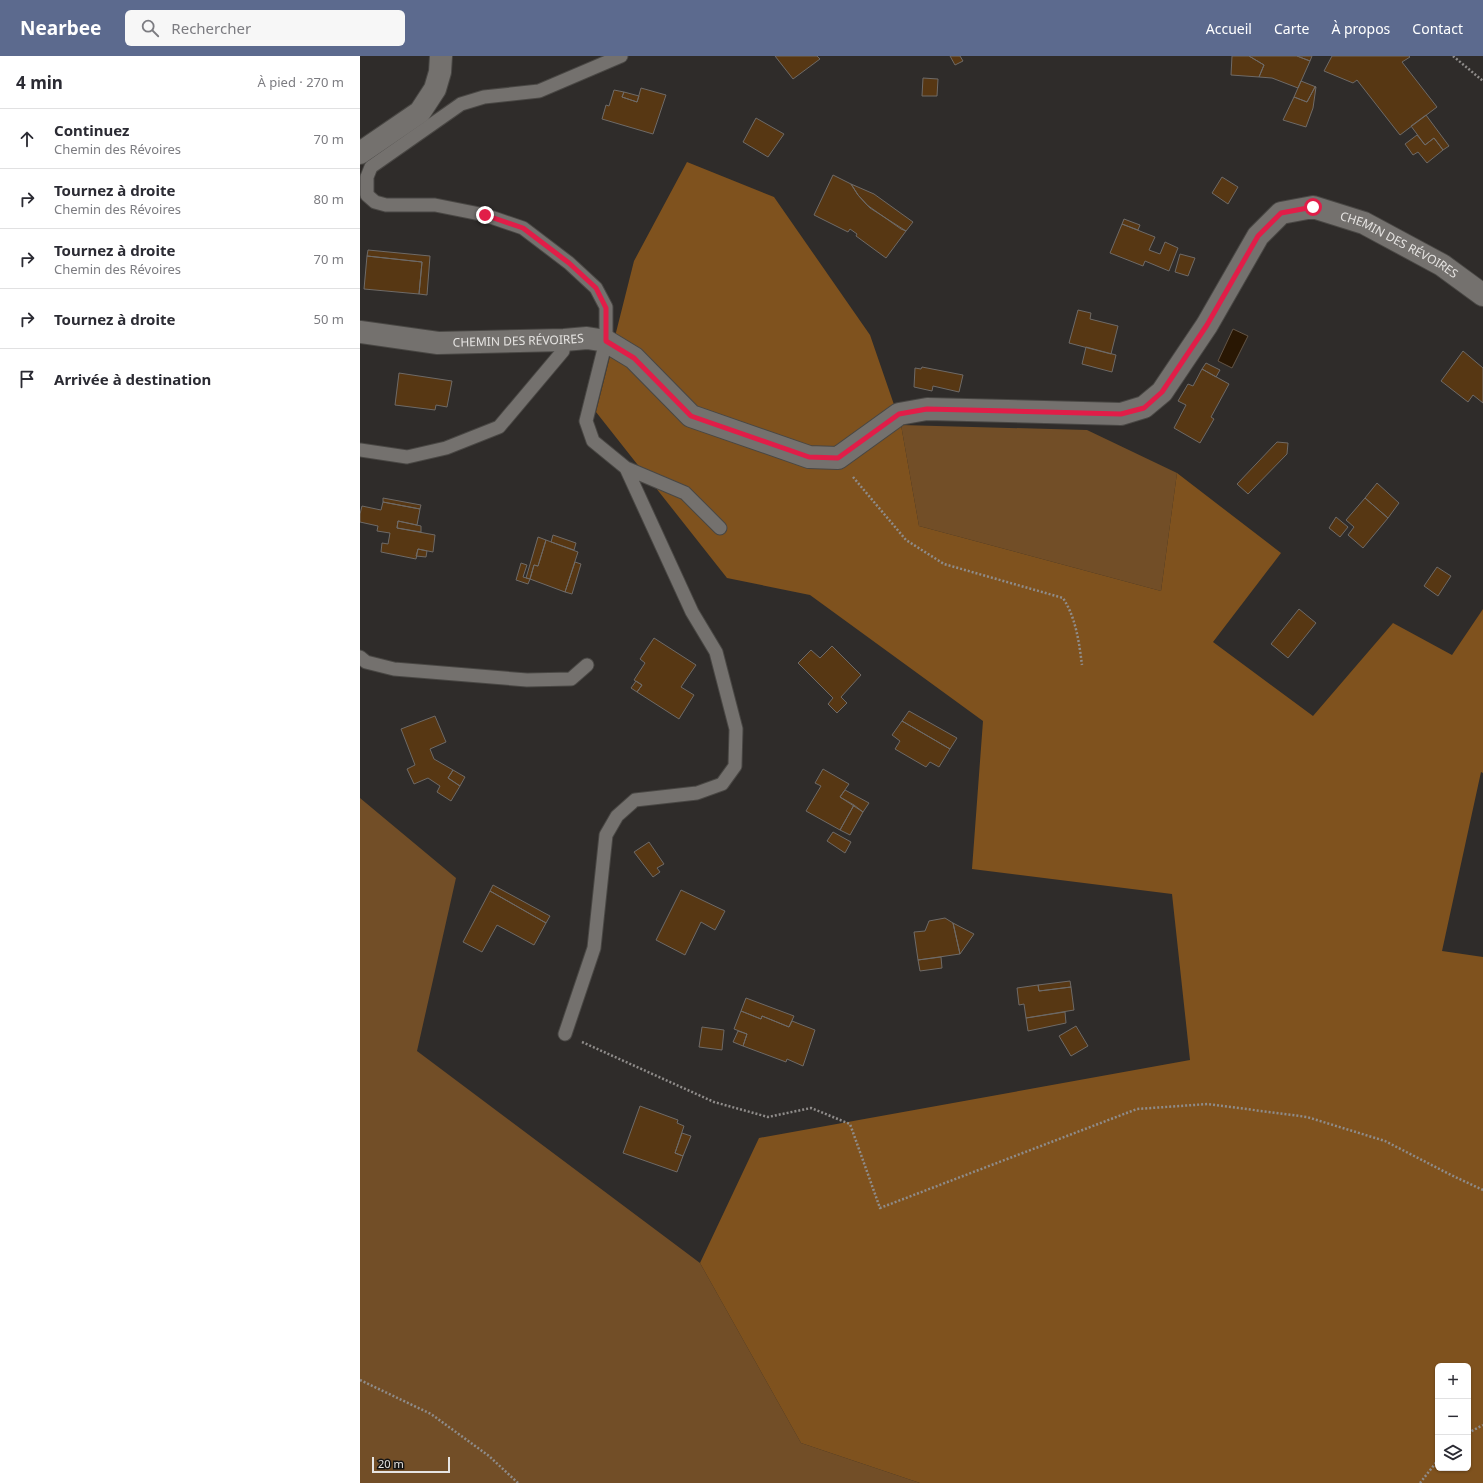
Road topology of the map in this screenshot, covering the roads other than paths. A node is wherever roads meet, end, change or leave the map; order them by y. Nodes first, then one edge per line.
1 (440, 56) edge
2 (621, 56) edge
3 (360, 153) edge
4 (1483, 295) edge
5 (360, 332) edge
6 (564, 340) junction
7 (606, 341) junction
8 (360, 450) edge
9 (626, 468) junction
10 (720, 528) dead end
11 (360, 657) edge
12 (587, 665) dead end
13 (565, 1034) road end

1 - 3 street
2 - 7 lane
4 - 7 street, CHEMIN DES RÉVOIRES
5 - 6 street, CHEMIN DES RÉVOIRES
6 - 7 street, CHEMIN DES RÉVOIRES
6 - 8 lane
7 - 9 lane
9 - 10 lane
9 - 13 lane
11 - 12 lane

